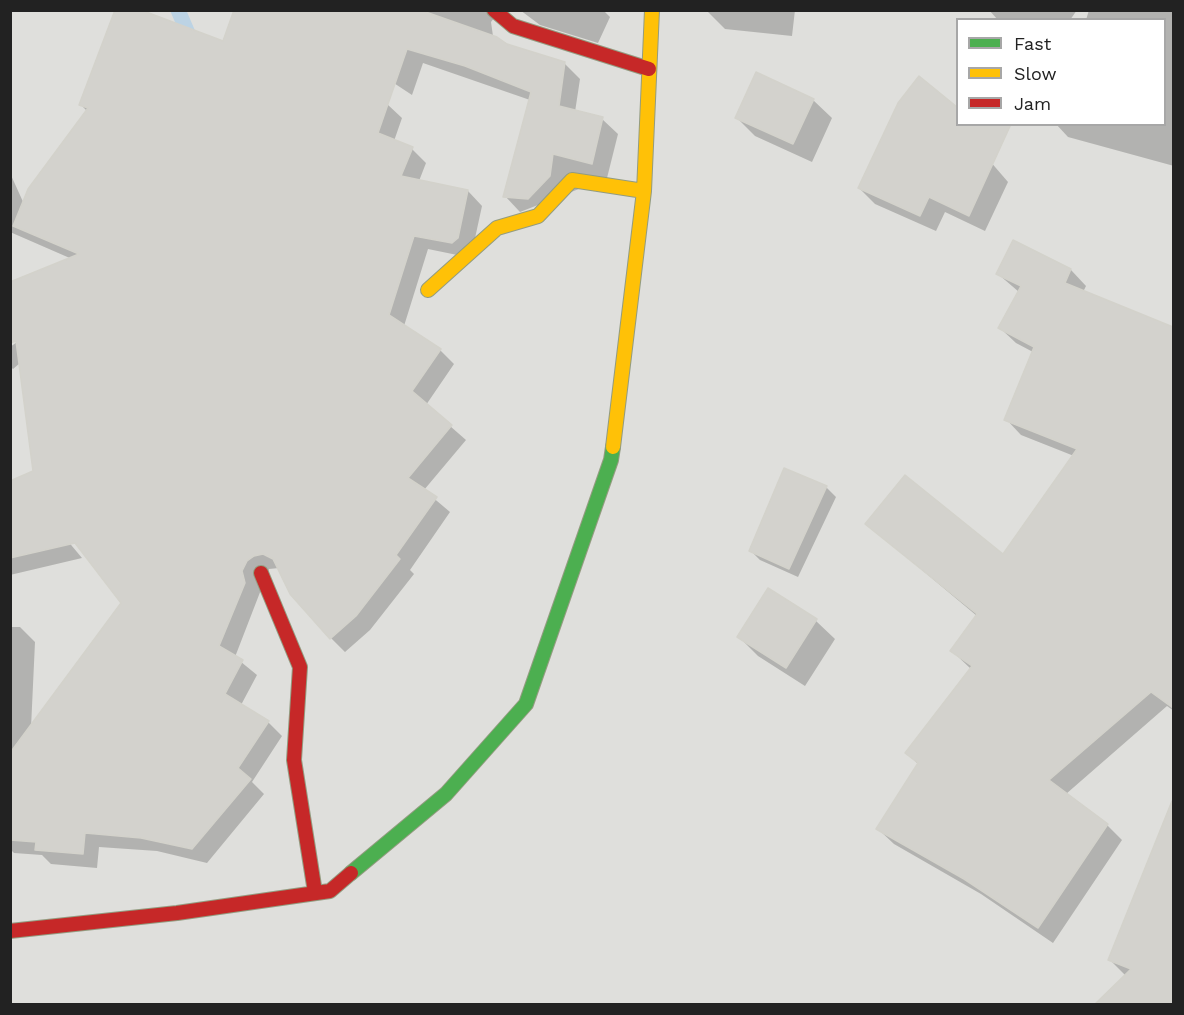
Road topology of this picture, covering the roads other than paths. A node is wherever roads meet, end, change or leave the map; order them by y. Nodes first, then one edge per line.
1 (494, 10) edge
2 (652, 10) edge
3 (649, 69) junction
4 (644, 190) junction
5 (428, 290) dead end
6 (261, 573) dead end
7 (315, 892) junction
8 (10, 931) edge

1 - 3 main road
2 - 3 main road
3 - 4 main road
4 - 5 main road
4 - 7 main road
6 - 7 main road
7 - 8 main road

